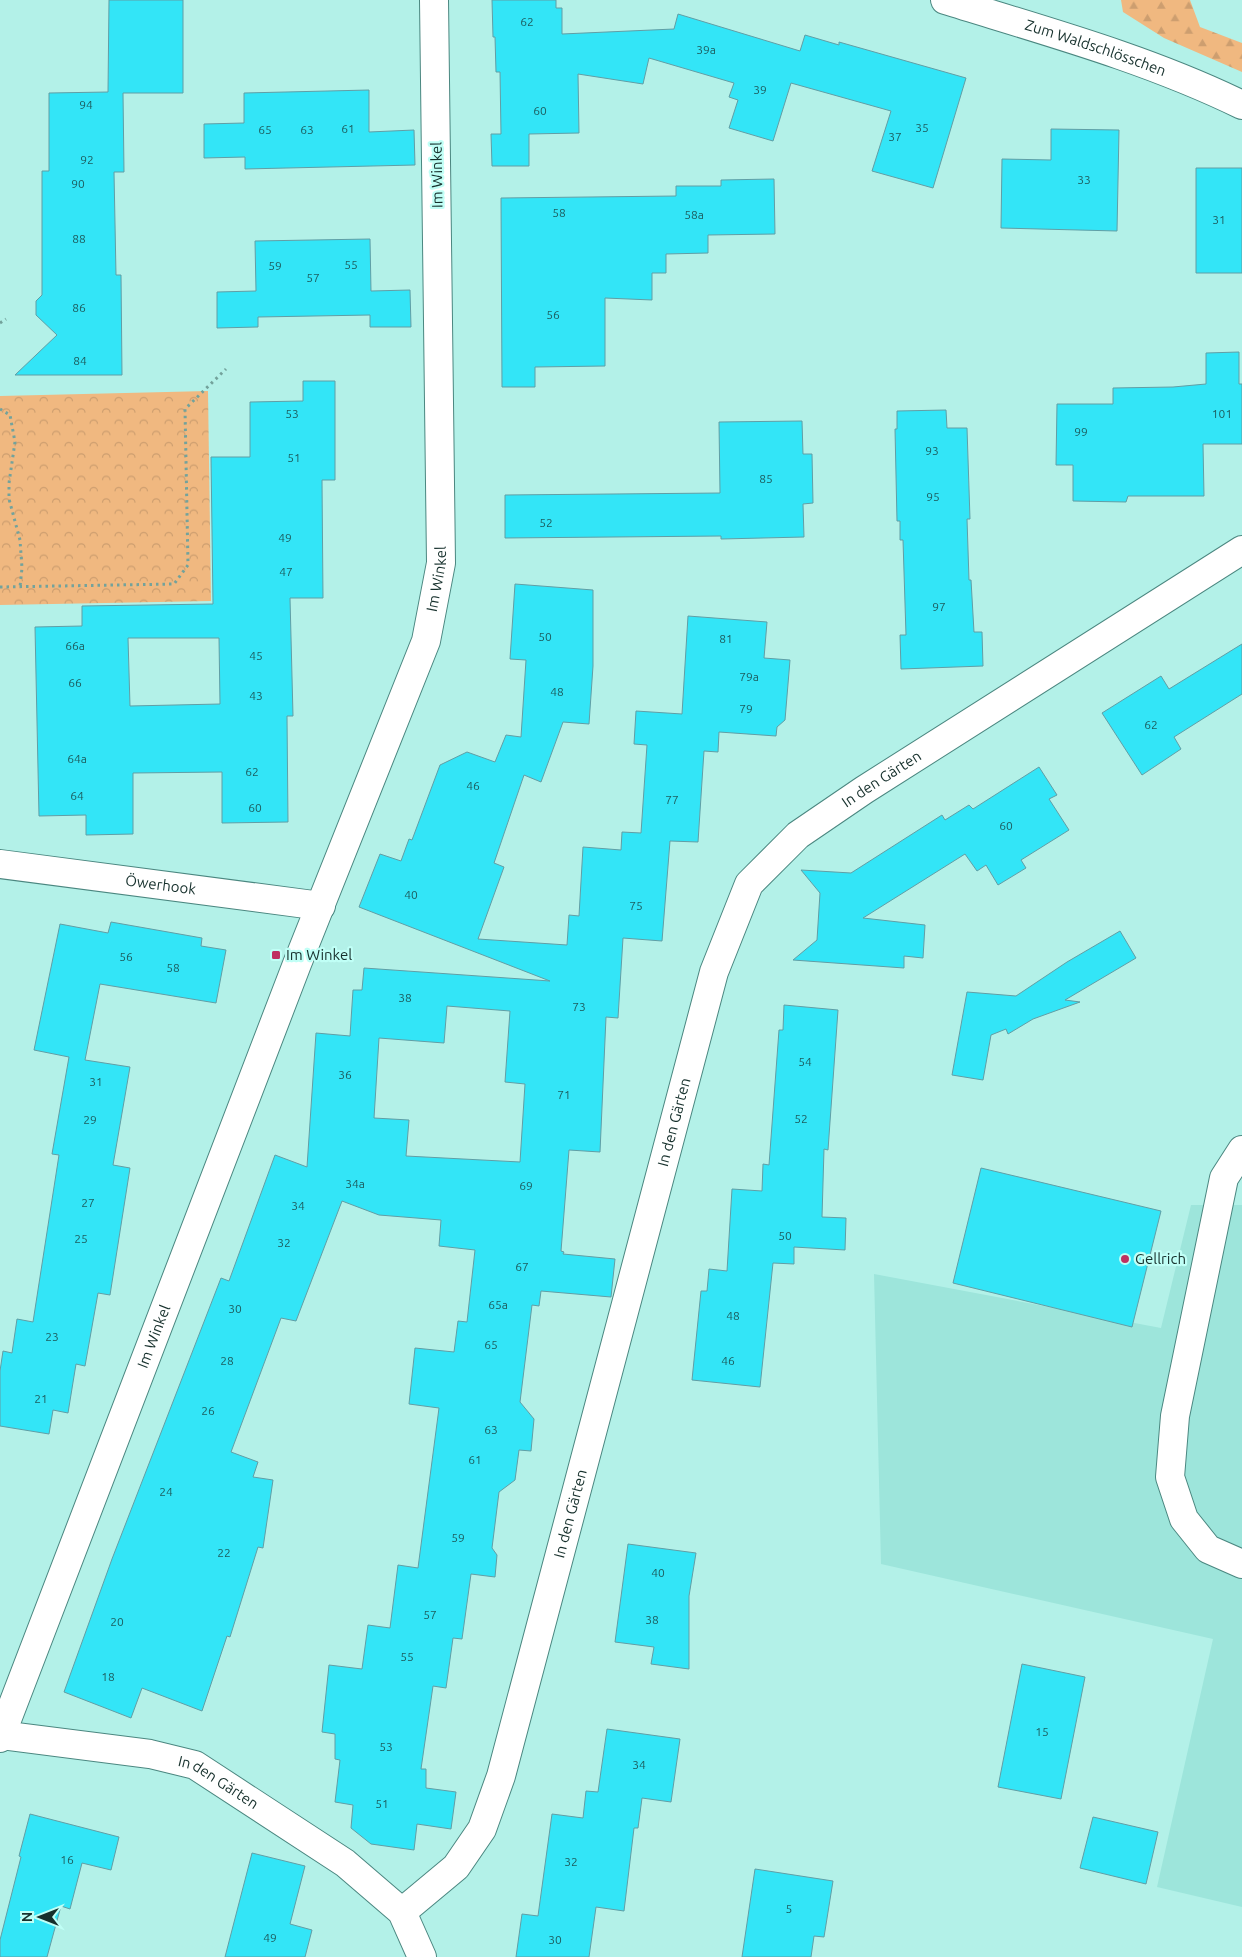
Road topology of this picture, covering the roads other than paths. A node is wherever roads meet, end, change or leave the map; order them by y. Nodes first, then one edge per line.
1 (434, 0) edge
2 (945, 0) edge
3 (1242, 105) edge
4 (1242, 550) edge
5 (0, 864) edge
6 (321, 906) junction
7 (1242, 1150) edge
8 (1242, 1564) edge
9 (0, 1736) edge
10 (402, 1912) junction
11 (422, 1957) edge

1 - 6 street, Im Winkel
2 - 3 street, Zum Waldschlösschen
4 - 10 street, In den Gärten
5 - 6 street, Öwerhook
6 - 9 street, Im Winkel
7 - 8 street
9 - 10 street, In den Gärten
10 - 11 street, In den Gärten

